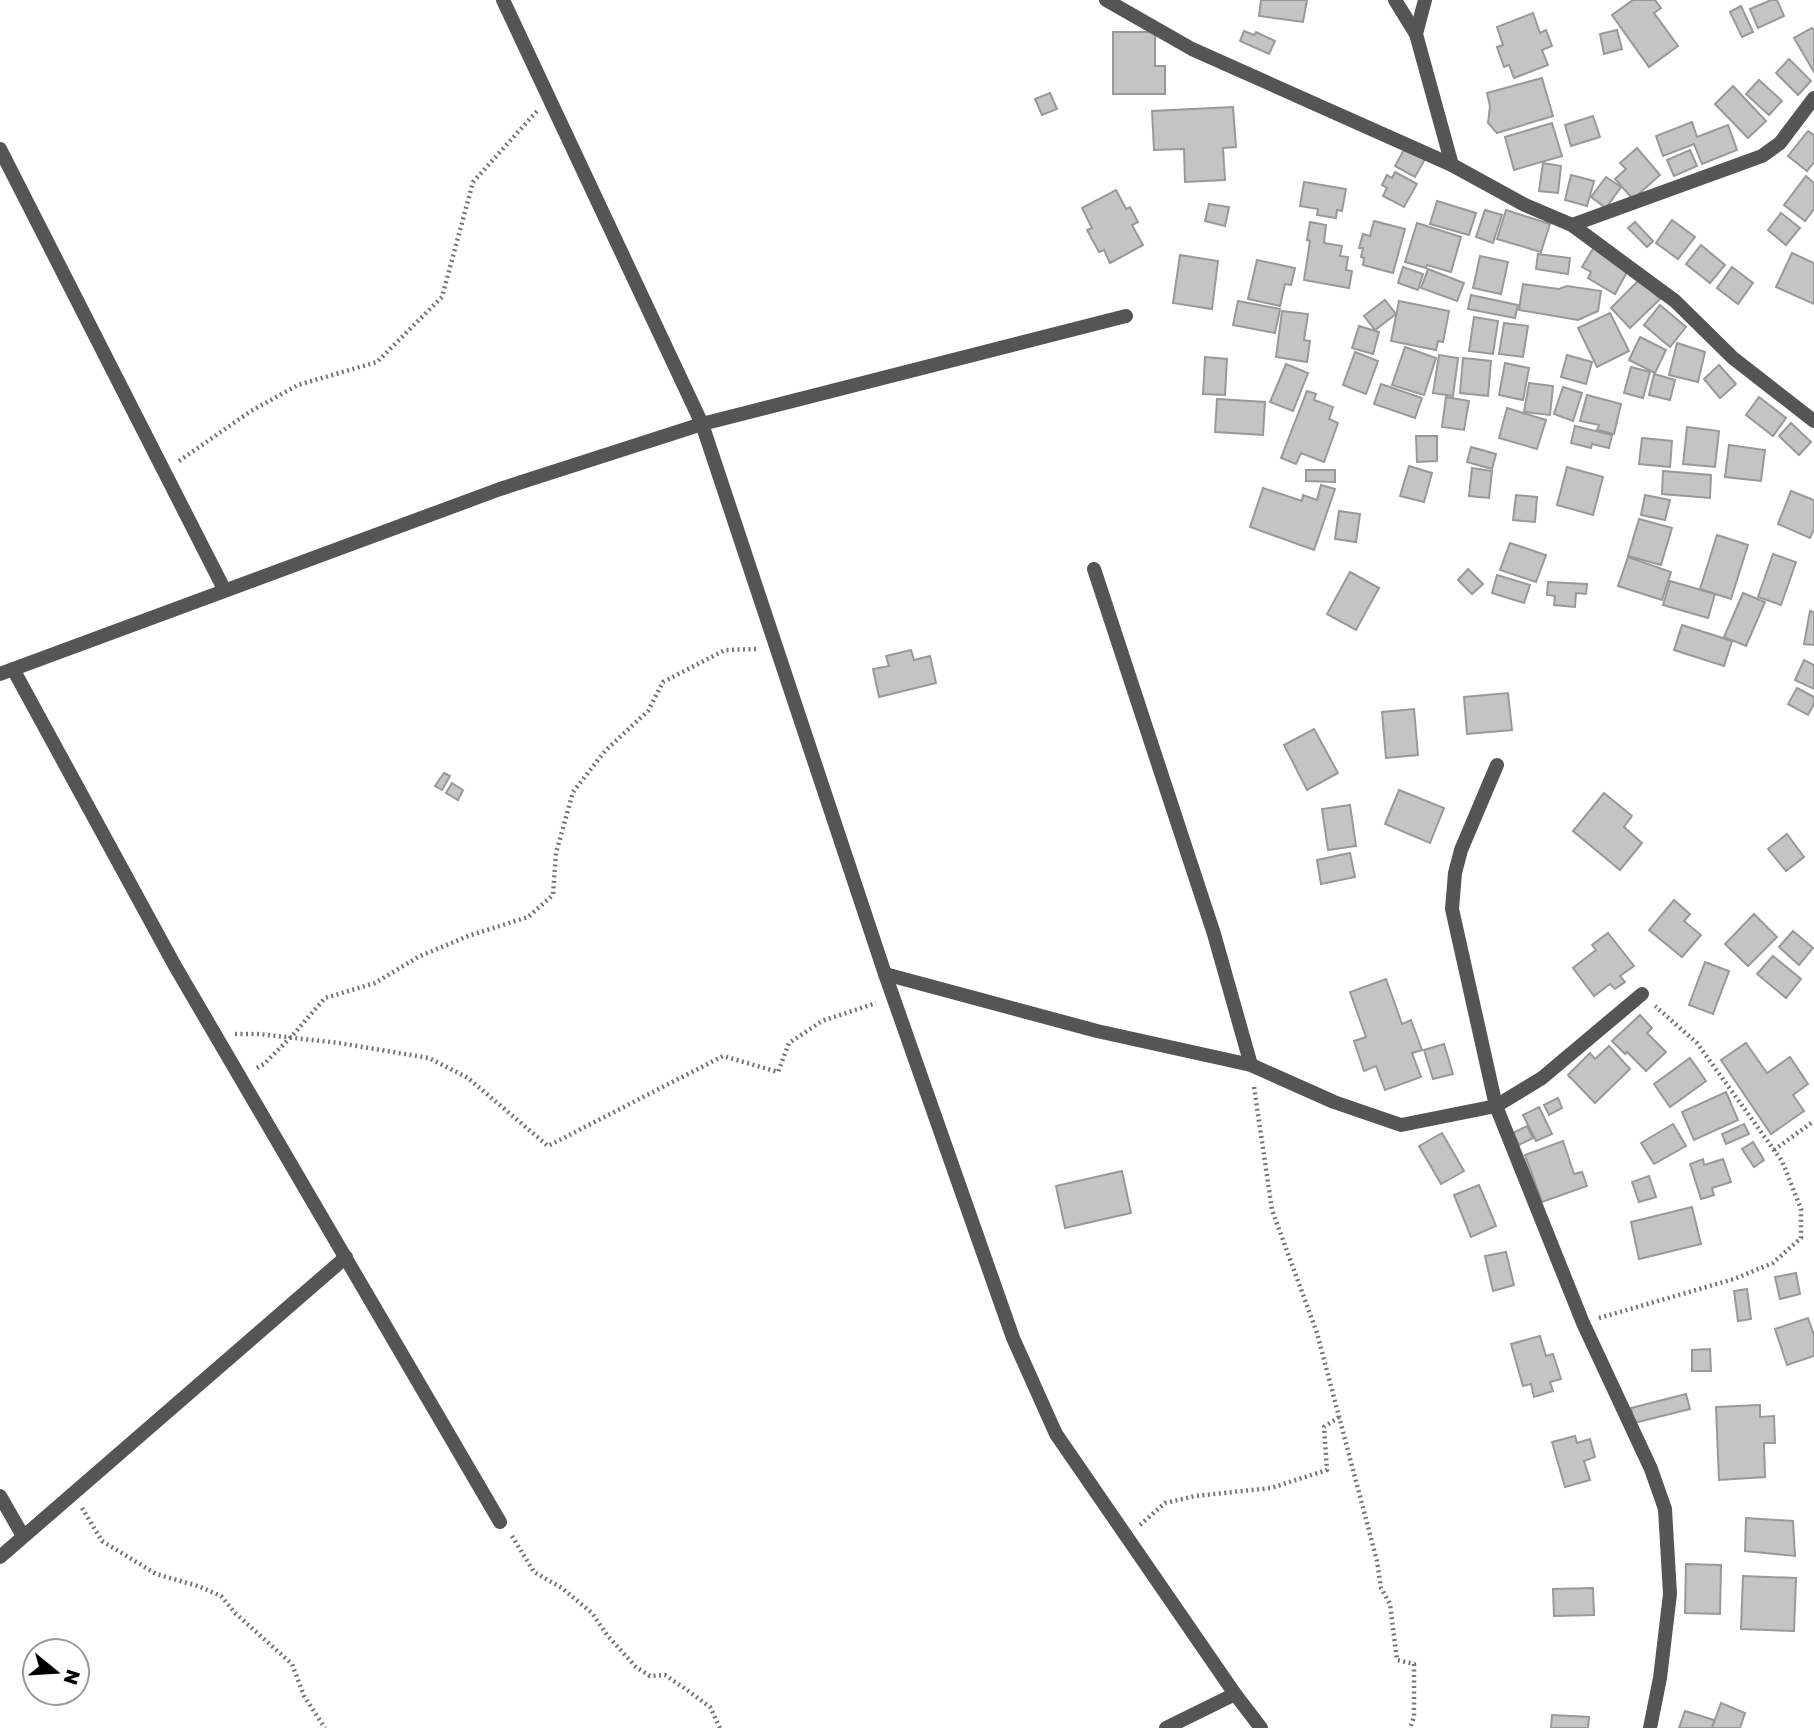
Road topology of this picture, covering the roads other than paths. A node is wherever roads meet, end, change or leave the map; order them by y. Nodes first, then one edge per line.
1 (503, 0) edge
2 (1106, 0) edge
3 (1395, 0) edge
4 (1425, 0) edge
5 (1416, 34) junction
6 (1814, 98) edge
7 (0, 149) edge
8 (1452, 165) junction
9 (1572, 225) junction
10 (1126, 316) dead end
11 (1814, 421) edge
12 (702, 424) junction
13 (1094, 569) dead end
14 (224, 589) junction
15 (6, 672) edge
16 (1497, 765) dead end
17 (885, 974) junction
18 (1642, 994) road end
19 (1251, 1065) junction
20 (1496, 1106) junction
21 (346, 1257) junction
22 (0, 1496) edge
23 (500, 1522) road end
24 (23, 1536) junction
25 (0, 1557) edge
26 (1235, 1694) junction
27 (1166, 1728) edge
28 (1261, 1728) edge
29 (1650, 1728) edge

1 - 12 street
2 - 8 street
3 - 5 street
4 - 5 street
5 - 8 street
6 - 9 street
7 - 14 street
8 - 9 street
9 - 11 street
10 - 12 street
12 - 14 street
12 - 17 street
13 - 19 street
14 - 15 street
15 - 21 street
16 - 20 street
17 - 19 street
17 - 26 street
18 - 20 street
19 - 20 street
20 - 29 street
21 - 23 street
21 - 24 street
22 - 24 street
24 - 25 street
26 - 27 street
26 - 28 street

